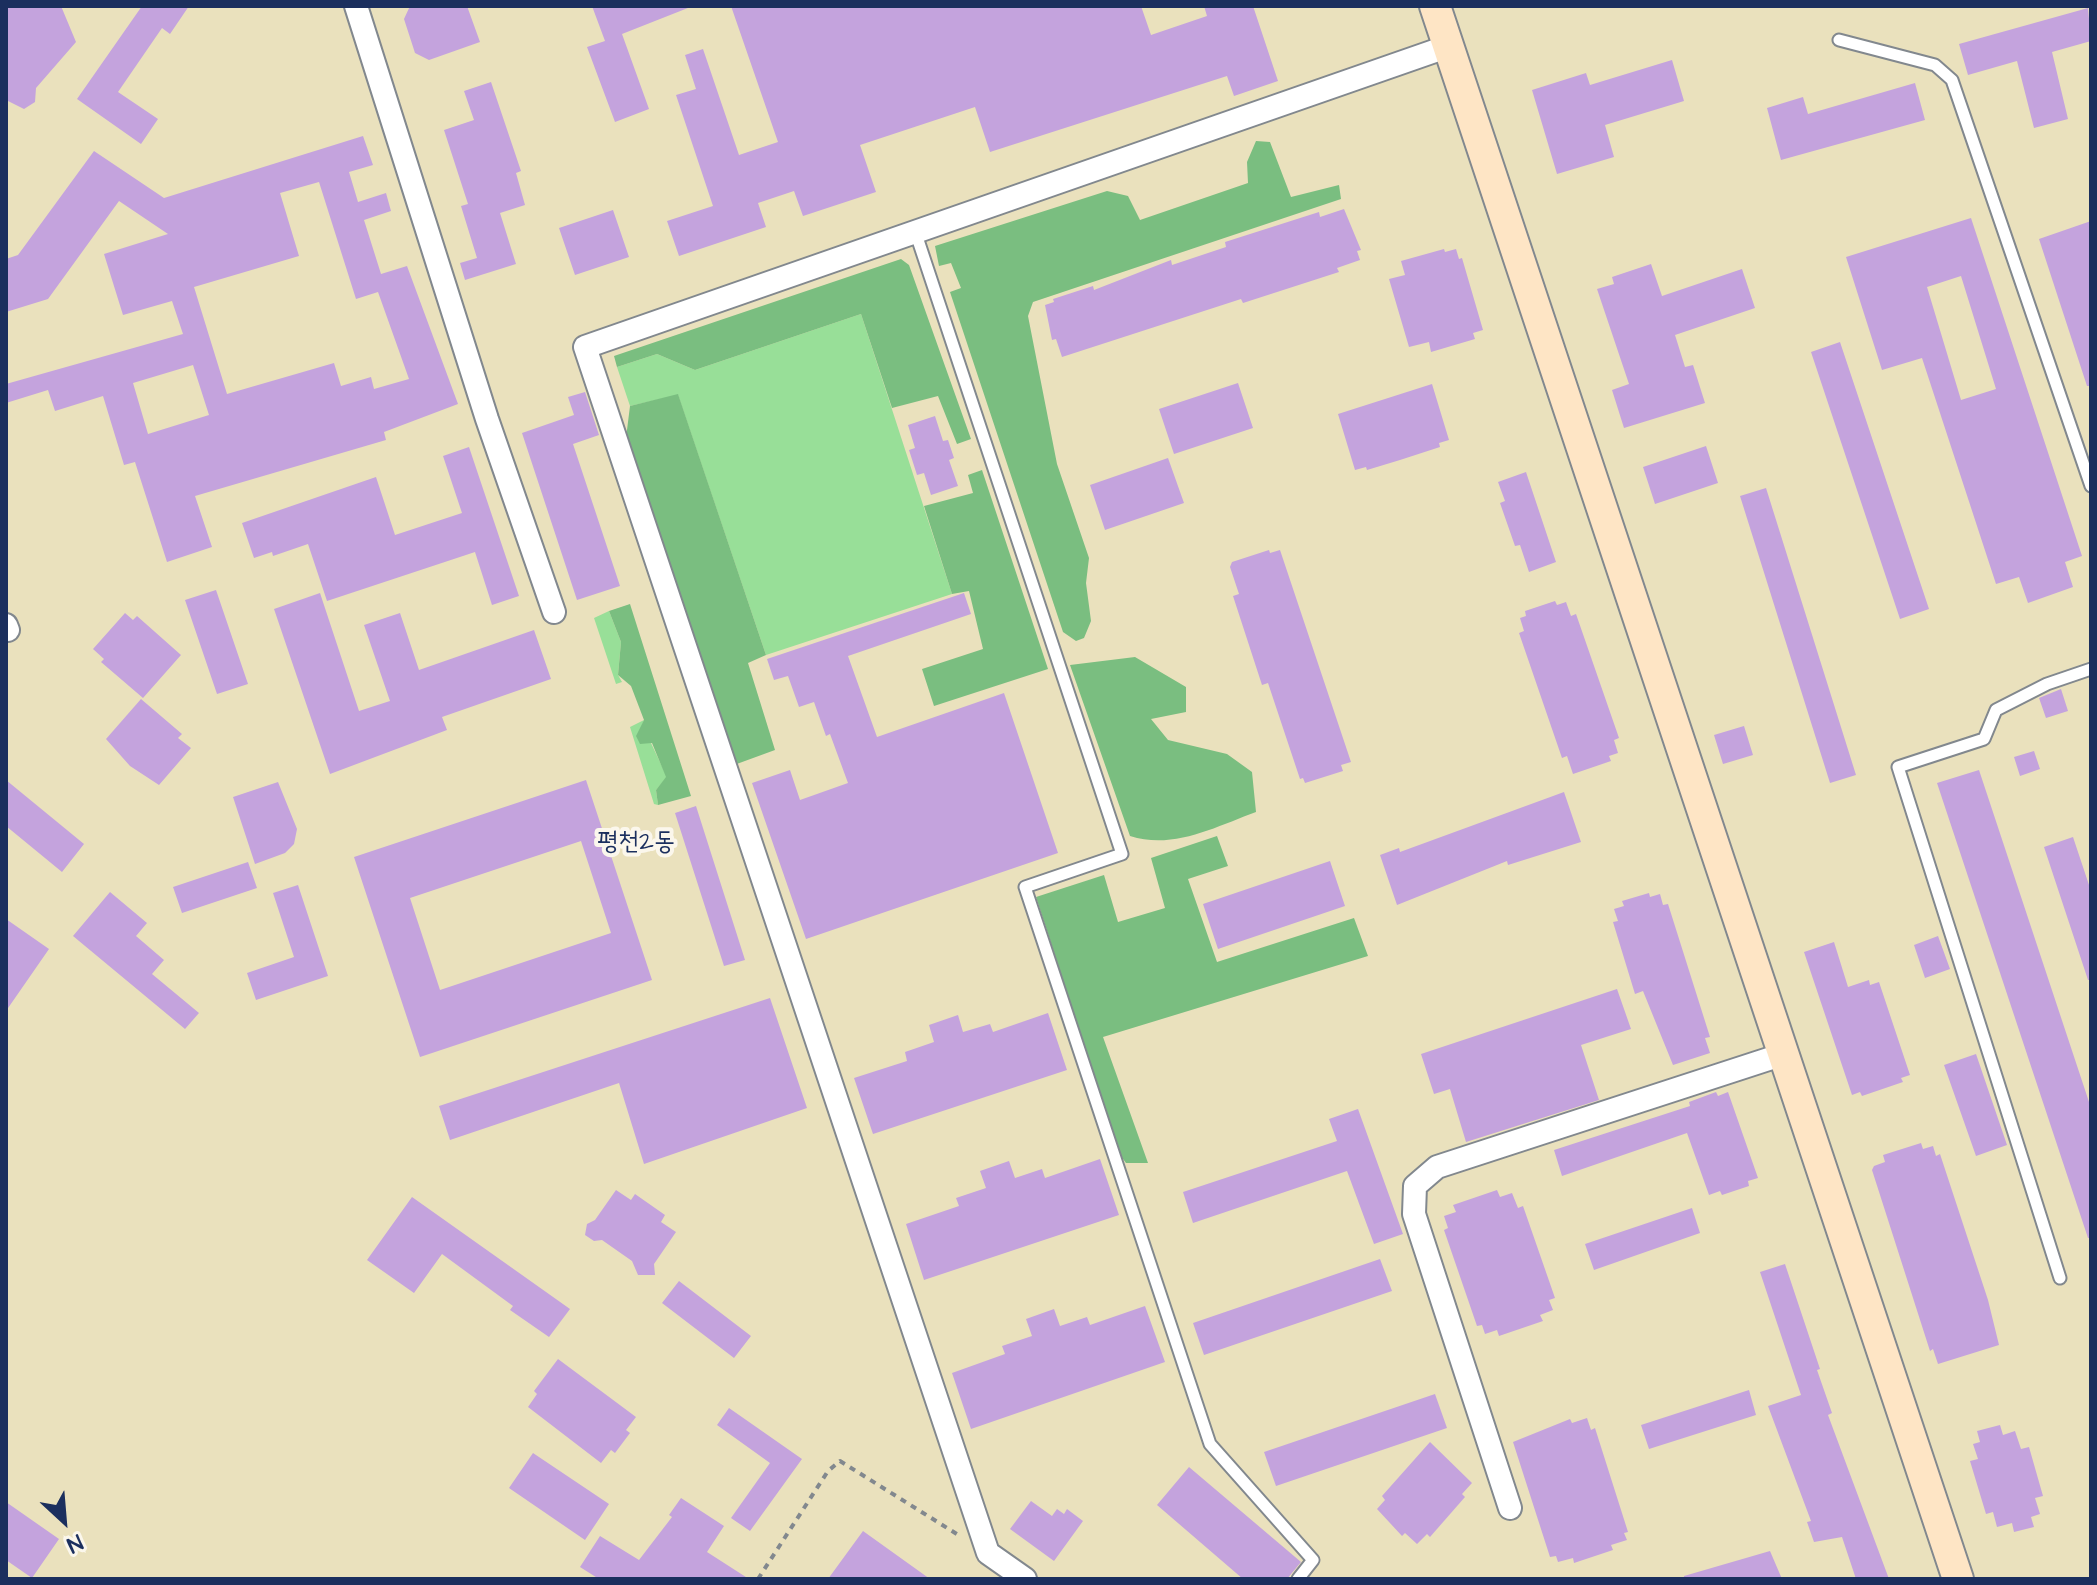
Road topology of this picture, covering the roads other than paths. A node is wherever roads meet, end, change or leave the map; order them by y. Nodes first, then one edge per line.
1 (356, 6) edge
2 (1435, 6) edge
3 (1839, 40) dead end
4 (1449, 46) junction
5 (915, 230) junction
6 (2091, 486) edge
7 (554, 612) dead end
8 (2091, 669) edge
9 (1784, 1054) junction
10 (2060, 1278) dead end
11 (1510, 1508) dead end
12 (1025, 1579) edge
13 (1298, 1579) edge
14 (1958, 1579) edge

1 - 7 street
2 - 4 street
3 - 6 lane
4 - 5 street
4 - 9 street
5 - 12 street
5 - 13 lane
8 - 10 lane
9 - 11 street
9 - 14 street

